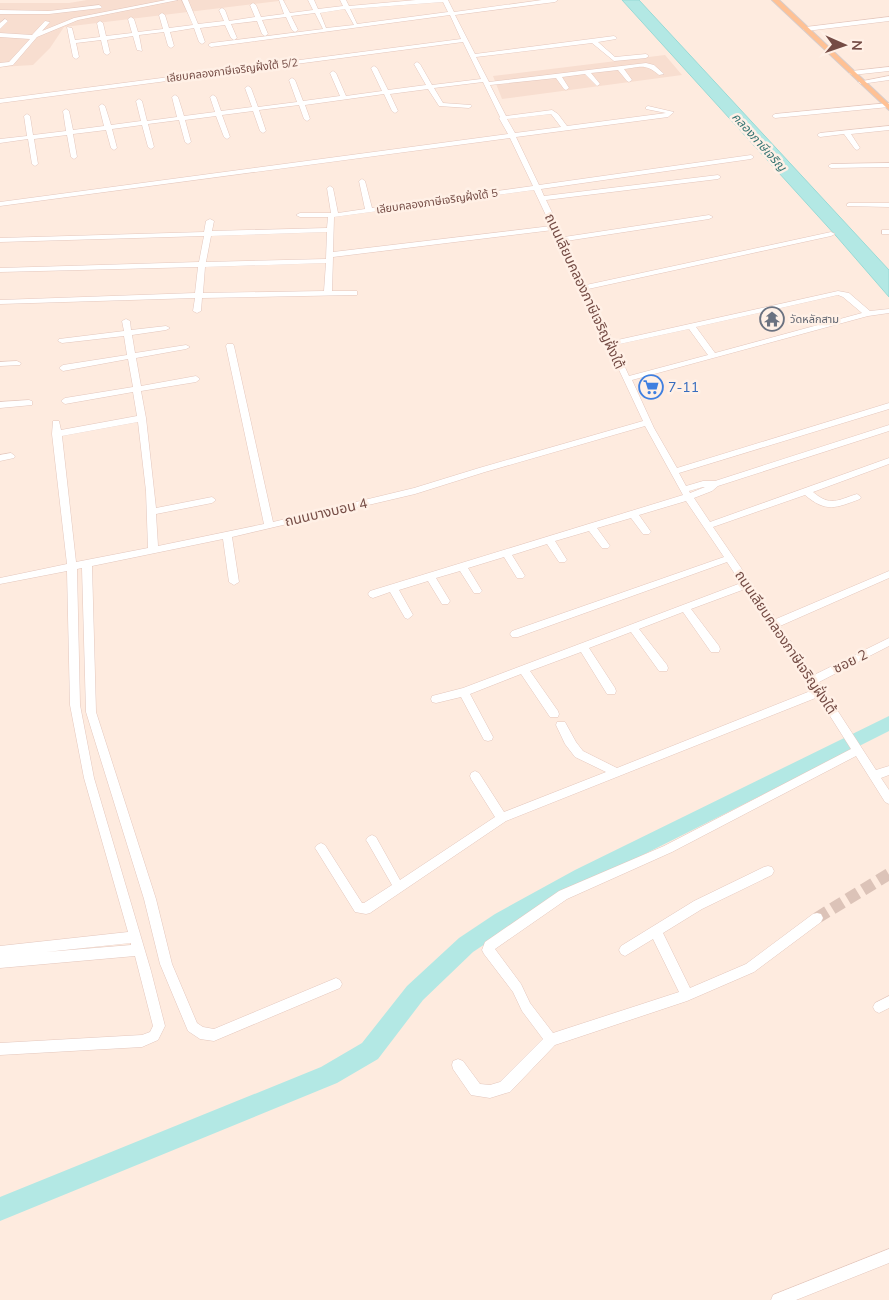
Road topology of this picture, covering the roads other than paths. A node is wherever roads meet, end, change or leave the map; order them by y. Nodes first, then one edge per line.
1 (138, 0) edge
2 (175, 0) edge
3 (185, 0) edge
4 (311, 0) edge
5 (343, 0) edge
6 (422, 0) edge
7 (445, 0) edge
8 (555, 0) edge
9 (775, 0) edge
10 (281, 1) edge
11 (374, 2) edge
12 (406, 2) edge
13 (252, 4) dead end
14 (223, 5) edge
15 (347, 8) junction
16 (316, 11) junction
17 (380, 11) dead end
18 (0, 12) edge
19 (103, 13) junction
20 (452, 14) junction
21 (162, 15) dead end
22 (288, 15) junction
23 (414, 16) dead end
24 (131, 19) dead end
25 (258, 19) junction
26 (889, 19) edge
27 (5, 21) dead end
28 (47, 22) dead end
29 (227, 22) junction
30 (355, 23) dead end
31 (197, 26) junction
32 (0, 27) edge
33 (324, 27) dead end
34 (69, 28) dead end
35 (806, 29) junction
36 (166, 30) junction
37 (295, 30) dead end
38 (135, 34) junction
39 (265, 34) dead end
40 (0, 35) edge
41 (33, 37) junction
42 (104, 38) junction
43 (234, 38) dead end
44 (614, 38) dead end
45 (465, 40) junction
46 (593, 40) junction
47 (72, 42) junction
48 (202, 42) dead end
49 (211, 45) dead end
50 (171, 46) dead end
51 (140, 50) dead end
52 (107, 53) dead end
53 (473, 56) junction
54 (646, 56) dead end
55 (76, 57) dead end
56 (417, 64) dead end
57 (0, 66) edge
58 (374, 68) dead end
59 (620, 68) junction
60 (889, 68) edge
61 (587, 73) junction
62 (852, 73) junction
63 (333, 74) dead end
64 (661, 74) dead end
65 (559, 77) junction
66 (889, 78) edge
67 (292, 80) dead end
68 (629, 80) dead end
69 (861, 82) junction
70 (486, 83) junction
71 (597, 84) dead end
72 (430, 86) junction
73 (248, 88) dead end
74 (566, 88) dead end
75 (386, 92) junction
76 (175, 97) dead end
77 (213, 97) dead end
78 (343, 97) junction
79 (0, 100) edge
80 (139, 101) dead end
81 (300, 102) junction
82 (102, 106) dead end
83 (469, 106) dead end
84 (888, 106) edge
85 (255, 108) junction
86 (648, 108) dead end
87 (66, 111) dead end
88 (395, 111) dead end
89 (219, 113) junction
90 (28, 116) dead end
91 (775, 116) dead end
92 (181, 117) junction
93 (502, 118) junction
94 (307, 119) dead end
95 (144, 122) junction
96 (107, 127) junction
97 (565, 128) junction
98 (889, 128) edge
99 (263, 131) dead end
100 (69, 132) junction
101 (846, 132) junction
102 (512, 135) junction
103 (820, 135) dead end
104 (31, 136) junction
105 (227, 137) dead end
106 (0, 140) edge
107 (188, 142) dead end
108 (151, 146) dead end
109 (114, 148) dead end
110 (857, 148) dead end
111 (74, 157) dead end
112 (751, 157) dead end
113 (35, 164) dead end
114 (889, 165) edge
115 (831, 166) dead end
116 (718, 177) dead end
117 (362, 181) dead end
118 (535, 186) junction
119 (330, 188) dead end
120 (541, 199) junction
121 (0, 204) edge
122 (849, 205) dead end
123 (889, 205) edge
124 (370, 211) junction
125 (300, 215) dead end
126 (333, 216) junction
127 (709, 217) dead end
128 (210, 220) dead end
129 (556, 228) junction
130 (331, 230) junction
131 (209, 234) junction
132 (831, 234) dead end
133 (0, 240) edge
134 (560, 240) junction
135 (330, 258) junction
136 (202, 264) junction
137 (0, 270) edge
138 (582, 288) junction
139 (354, 293) dead end
140 (328, 294) junction
141 (199, 296) junction
142 (0, 302) edge
143 (197, 311) dead end
144 (889, 311) edge
145 (868, 314) junction
146 (126, 320) dead end
147 (692, 327) junction
148 (166, 328) dead end
149 (128, 334) junction
150 (62, 341) dead end
151 (610, 344) junction
152 (230, 346) dead end
153 (186, 347) dead end
154 (132, 356) junction
155 (713, 356) junction
156 (17, 363) dead end
157 (0, 364) edge
158 (63, 368) dead end
159 (196, 379) dead end
160 (627, 379) junction
161 (138, 389) junction
162 (65, 401) dead end
163 (29, 402) dead end
164 (0, 405) edge
165 (889, 406) edge
166 (142, 418) junction
167 (56, 422) dead end
168 (647, 423) junction
169 (889, 428) edge
170 (56, 434) junction
171 (11, 456) dead end
172 (0, 458) edge
173 (889, 461) edge
174 (674, 472) junction
175 (806, 491) junction
176 (686, 494) junction
177 (857, 497) dead end
178 (212, 500) dead end
179 (153, 512) junction
180 (632, 513) junction
181 (269, 526) junction
182 (591, 526) junction
183 (708, 526) junction
184 (646, 532) dead end
185 (227, 535) junction
186 (549, 539) junction
187 (604, 546) dead end
188 (153, 548) junction
189 (506, 552) junction
190 (730, 558) junction
191 (562, 560) dead end
192 (87, 563) junction
193 (72, 566) junction
194 (462, 566) junction
195 (889, 574) edge
196 (430, 576) junction
197 (520, 576) dead end
198 (0, 581) edge
199 (234, 582) dead end
200 (747, 584) junction
201 (393, 588) junction
202 (477, 591) dead end
203 (373, 594) dead end
204 (445, 601) dead end
205 (685, 608) junction
206 (408, 615) dead end
207 (775, 624) junction
208 (633, 628) junction
209 (515, 634) dead end
210 (889, 642) edge
211 (583, 647) junction
212 (715, 649) dead end
213 (663, 668) dead end
214 (523, 669) junction
215 (812, 681) junction
216 (612, 691) dead end
217 (464, 692) junction
218 (820, 692) junction
219 (436, 699) dead end
220 (554, 714) dead end
221 (561, 726) dead end
222 (488, 737) dead end
223 (854, 745) junction
224 (889, 770) edge
225 (614, 772) junction
226 (476, 776) dead end
227 (874, 776) junction
228 (889, 799) edge
229 (502, 818) junction
230 (372, 840) dead end
231 (321, 848) dead end
232 (768, 871) dead end
233 (398, 886) junction
234 (817, 918) tunnel mouth
235 (656, 932) junction
236 (134, 937) junction
237 (138, 950) junction
238 (625, 950) dead end
239 (0, 952) edge
240 (0, 962) edge
241 (336, 984) dead end
242 (687, 995) junction
243 (551, 1040) junction
244 (0, 1049) edge
245 (458, 1065) dead end
246 (889, 1256) edge
247 (778, 1300) edge

1 - 18 street
2 - 19 street
3 - 31 street
4 - 16 street
5 - 15 street
6 - 12 street
7 - 12 street
7 - 20 street, ถนนเลียบคลองภาษีเจริญฝั่งใต้
8 - 20 street
9 - 35 main road
10 - 22 street
11 - 12 street
11 - 15 street
11 - 17 street
12 - 23 street
13 - 25 street
14 - 29 street
15 - 16 street
15 - 30 street
16 - 22 street
16 - 33 street
19 - 41 street
19 - 42 street
20 - 45 street, ถนนเลียบคลองภาษีเจริญฝั่งใต้
20 - 49 street
21 - 36 street
22 - 25 street
22 - 37 street
24 - 38 street
25 - 29 street
25 - 39 street
26 - 35 street
27 - 32 street
28 - 41 street
29 - 31 street
29 - 43 street
31 - 36 street
31 - 48 street
34 - 47 street
35 - 62 main road
36 - 38 street
36 - 50 street
38 - 42 street
38 - 51 street
40 - 41 street
41 - 57 street
42 - 47 street
42 - 52 street
44 - 46 street
45 - 53 street, ถนนเลียบคลองภาษีเจริญฝั่งใต้
45 - 79 street, เลียบคลองภาษีเจริญฝั่งใต้ 5/2
46 - 53 street
46 - 54 street
47 - 55 street
53 - 70 street, ถนนเลียบคลองภาษีเจริญฝั่งใต้
56 - 72 street
58 - 75 street
59 - 61 street
59 - 64 street
59 - 68 street
60 - 62 street
61 - 65 street
61 - 71 street
62 - 69 main road
63 - 78 street
65 - 70 street
65 - 74 street
66 - 69 street
67 - 81 street
69 - 84 main road
70 - 72 street
70 - 93 street, ถนนเลียบคลองภาษีเจริญฝั่งใต้
72 - 75 street
72 - 83 street
73 - 85 street
75 - 78 street
75 - 88 street
76 - 92 street
77 - 89 street
78 - 81 street
80 - 95 street
81 - 85 street
81 - 94 street
82 - 96 street
84 - 91 street
85 - 89 street
85 - 99 street
86 - 97 street
87 - 100 street
89 - 92 street
89 - 105 street
90 - 104 street
92 - 95 street
92 - 107 street
93 - 97 street
93 - 102 street, ถนนเลียบคลองภาษีเจริญฝั่งใต้
95 - 96 street
95 - 108 street
96 - 100 street
96 - 109 street
97 - 102 street
98 - 101 street
100 - 104 street
100 - 111 street
101 - 103 street
101 - 110 street
102 - 118 street, ถนนเลียบคลองภาษีเจริญฝั่งใต้
102 - 121 street
104 - 106 street
104 - 113 street
112 - 118 street, เลียบคลองภาษีเจริญฝั่งใต้ 5
114 - 115 street
116 - 120 street
117 - 124 street, เลียบคลองภาษีเจริญฝั่งใต้ 5
118 - 120 street, ถนนเลียบคลองภาษีเจริญฝั่งใต้
118 - 124 street, เลียบคลองภาษีเจริญฝั่งใต้ 5
119 - 126 street
120 - 129 street, ถนนเลียบคลองภาษีเจริญฝั่งใต้
122 - 123 street
124 - 126 street
125 - 126 street
126 - 130 street
127 - 134 street
128 - 131 street
129 - 134 street, ถนนเลียบคลองภาษีเจริญฝั่งใต้
129 - 135 street
130 - 131 street
130 - 135 street
131 - 133 street
131 - 136 street
132 - 138 street
134 - 138 street, ถนนเลียบคลองภาษีเจริญฝั่งใต้
135 - 136 street
135 - 140 street
136 - 137 street
136 - 141 street
138 - 151 street, ถนนเลียบคลองภาษีเจริญฝั่งใต้
139 - 140 street
140 - 141 street
141 - 142 street
141 - 143 street
144 - 145 street
145 - 147 street
145 - 155 street
146 - 149 street
147 - 151 street
147 - 155 street
148 - 149 street
149 - 150 street
149 - 154 street
151 - 160 street, ถนนเลียบคลองภาษีเจริญฝั่งใต้
152 - 181 street
153 - 154 street
154 - 158 street
154 - 161 street
155 - 160 street
156 - 157 street
159 - 161 street
160 - 168 street, ถนนเลียบคลองภาษีเจริญฝั่งใต้
161 - 162 street
161 - 166 street
163 - 164 street
165 - 174 street
166 - 170 street
166 - 179 street
167 - 170 street
168 - 174 street, ถนนเลียบคลองภาษีเจริญฝั่งใต้
168 - 181 street, ถนนบางบอน 4
169 - 176 street
170 - 193 street
171 - 172 street
173 - 175 street
174 - 176 street, ถนนเลียบคลองภาษีเจริญฝั่งใต้
175 - 177 street
175 - 183 street
176 - 180 street
176 - 183 street, ถนนเลียบคลองภาษีเจริญฝั่งใต้
178 - 179 street
179 - 188 street
180 - 182 street
180 - 184 street
181 - 185 street, ถนนบางบอน 4
182 - 186 street
182 - 187 street
183 - 190 street, ถนนเลียบคลองภาษีเจริญฝั่งใต้
185 - 188 street, ถนนบางบอน 4
185 - 199 street
186 - 189 street
186 - 191 street
188 - 192 street, ถนนบางบอน 4
189 - 194 street
189 - 197 street
190 - 200 street, ถนนเลียบคลองภาษีเจริญฝั่งใต้
190 - 209 street
192 - 193 street, ถนนบางบอน 4
192 - 241 street
193 - 198 street, ถนนบางบอน 4
193 - 236 street
194 - 196 street
194 - 202 street
195 - 207 street
196 - 201 street
196 - 204 street
200 - 205 street
200 - 207 street, ถนนเลียบคลองภาษีเจริญฝั่งใต้
201 - 203 street
201 - 206 street
205 - 208 street
205 - 212 street
207 - 215 street, ถนนเลียบคลองภาษีเจริญฝั่งใต้
208 - 211 street
208 - 213 street
210 - 215 street, ซอย 2
211 - 214 street
211 - 216 street
214 - 217 street
214 - 220 street
215 - 218 street, ถนนเลียบคลองภาษีเจริญฝั่งใต้
217 - 219 street
217 - 222 street
218 - 223 street, ถนนเลียบคลองภาษีเจริญฝั่งใต้
218 - 225 street
221 - 225 street
223 - 227 street, ถนนเลียบคลองภาษีเจริญฝั่งใต้
223 - 243 street
224 - 227 street
225 - 229 street
226 - 229 street
227 - 228 street, ถนนเลียบคลองภาษีเจริญฝั่งใต้
229 - 233 street
230 - 233 street
231 - 233 street
232 - 235 street
234 - 242 street
235 - 238 street
235 - 242 street
236 - 237 street
236 - 239 street
237 - 240 street
237 - 244 street
242 - 243 street
243 - 245 street
246 - 247 street

